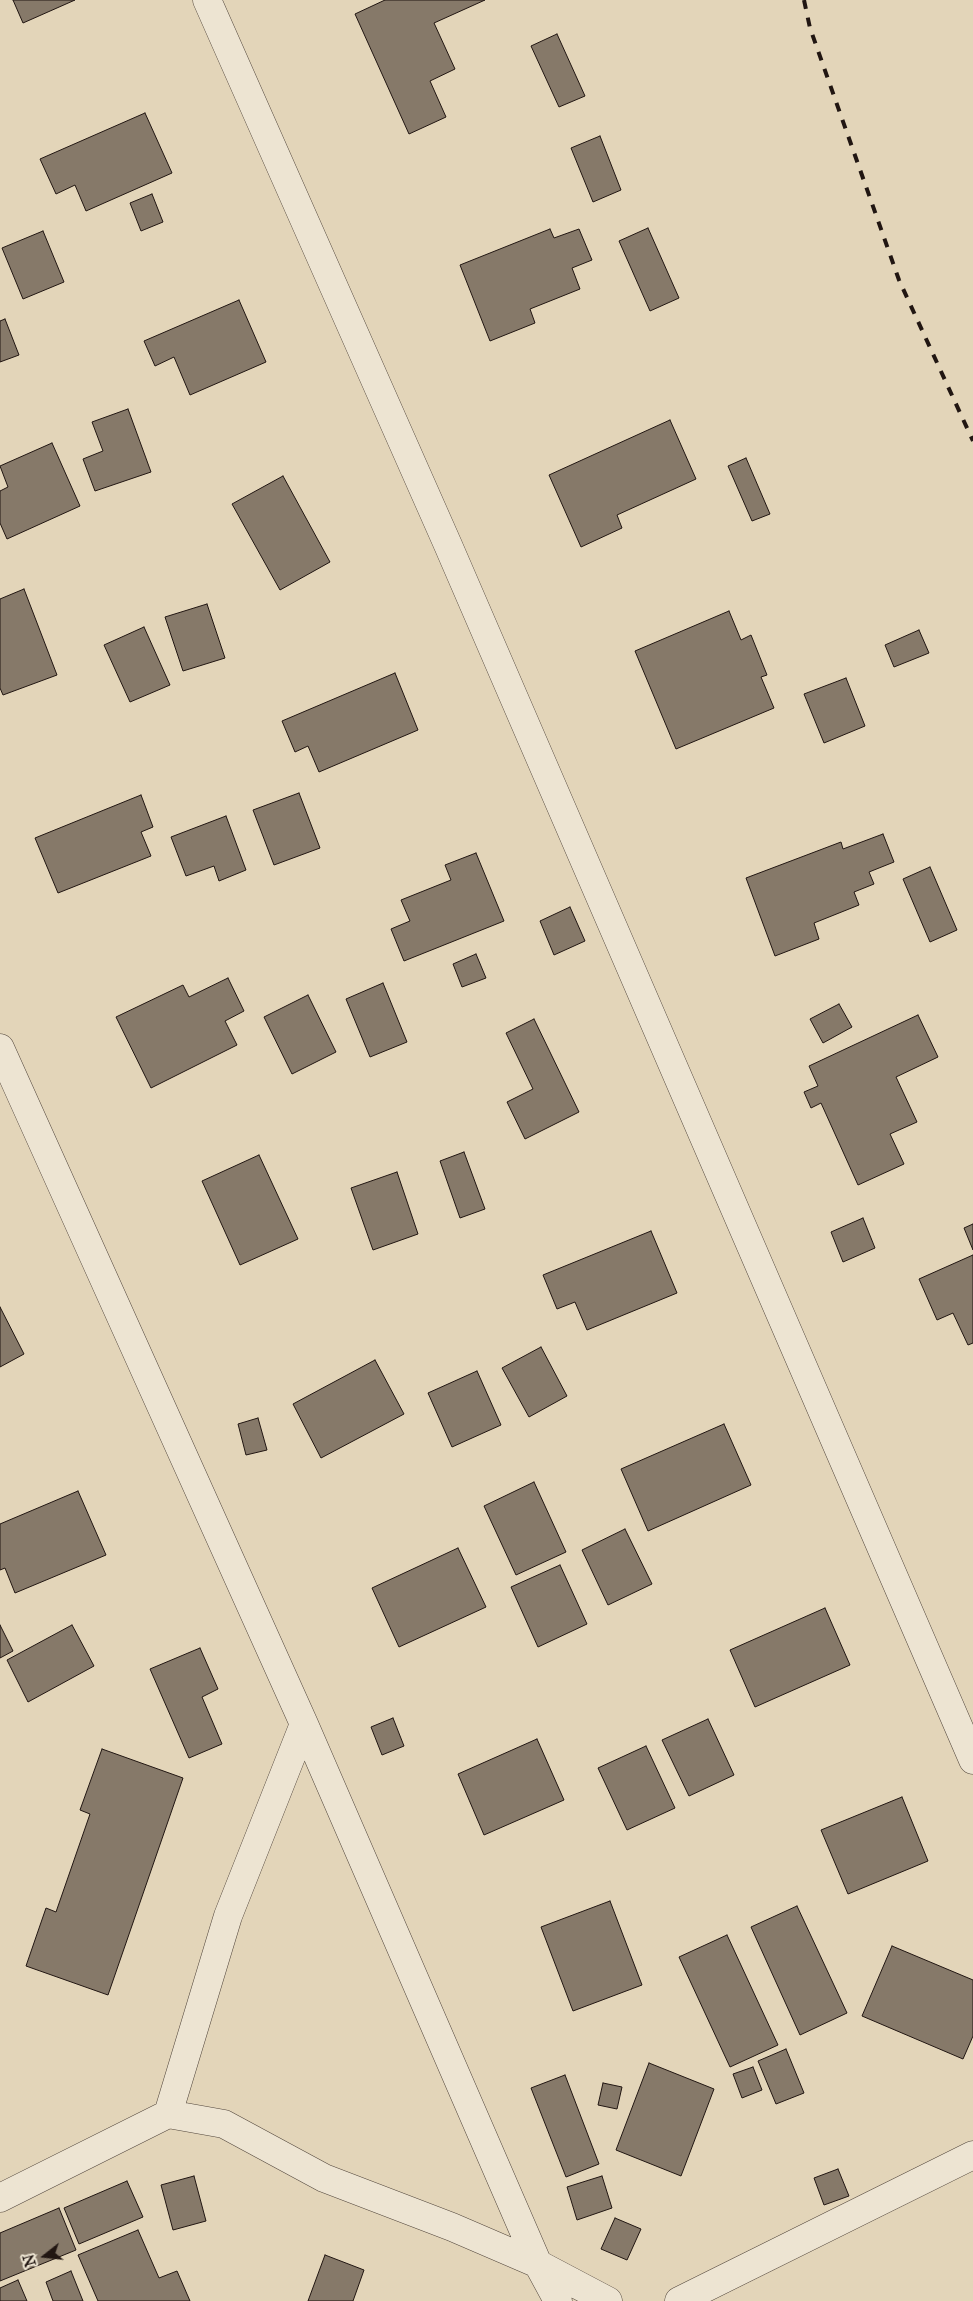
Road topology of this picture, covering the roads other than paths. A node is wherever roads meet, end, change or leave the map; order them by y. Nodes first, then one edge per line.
1 (207, 0) edge
2 (0, 1048) edge
3 (304, 1724) junction
4 (973, 1760) edge
5 (168, 2114) junction
6 (973, 2154) edge
7 (0, 2198) edge
8 (538, 2264) junction
9 (558, 2301) edge
10 (608, 2301) edge
11 (679, 2301) edge

1 - 4 street
2 - 3 street
3 - 5 street
3 - 8 street
5 - 7 street
5 - 8 street
6 - 11 street
8 - 9 street
8 - 10 street

